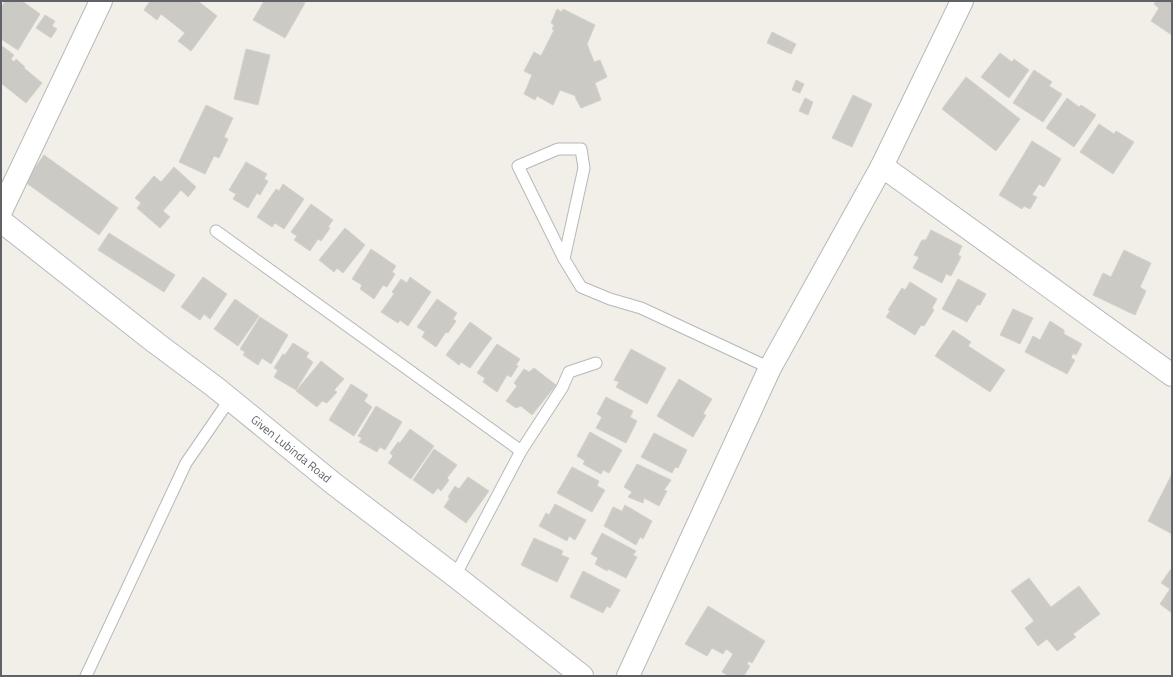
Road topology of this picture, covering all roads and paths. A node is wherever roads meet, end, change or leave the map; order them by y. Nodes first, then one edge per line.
1 (101, 1) edge
2 (962, 1) edge
3 (882, 166) junction
4 (1, 211) edge
5 (1, 221) edge
6 (216, 232) dead end
7 (564, 259) junction
8 (596, 363) dead end
9 (770, 368) junction
10 (1172, 375) edge
11 (230, 399) junction
12 (521, 451) junction
13 (455, 576) junction
14 (86, 676) edge
15 (582, 676) edge
16 (628, 676) edge

1 - 4 street
2 - 3 street
3 - 9 street
3 - 10 street
5 - 11 street, Given Lubinda Road
6 - 12 lane
7 - 7 lane
7 - 9 lane
8 - 12 lane
9 - 16 street
11 - 13 street, Given Lubinda Road
11 - 14 lane
12 - 13 lane
13 - 15 street, Given Lubinda Road

